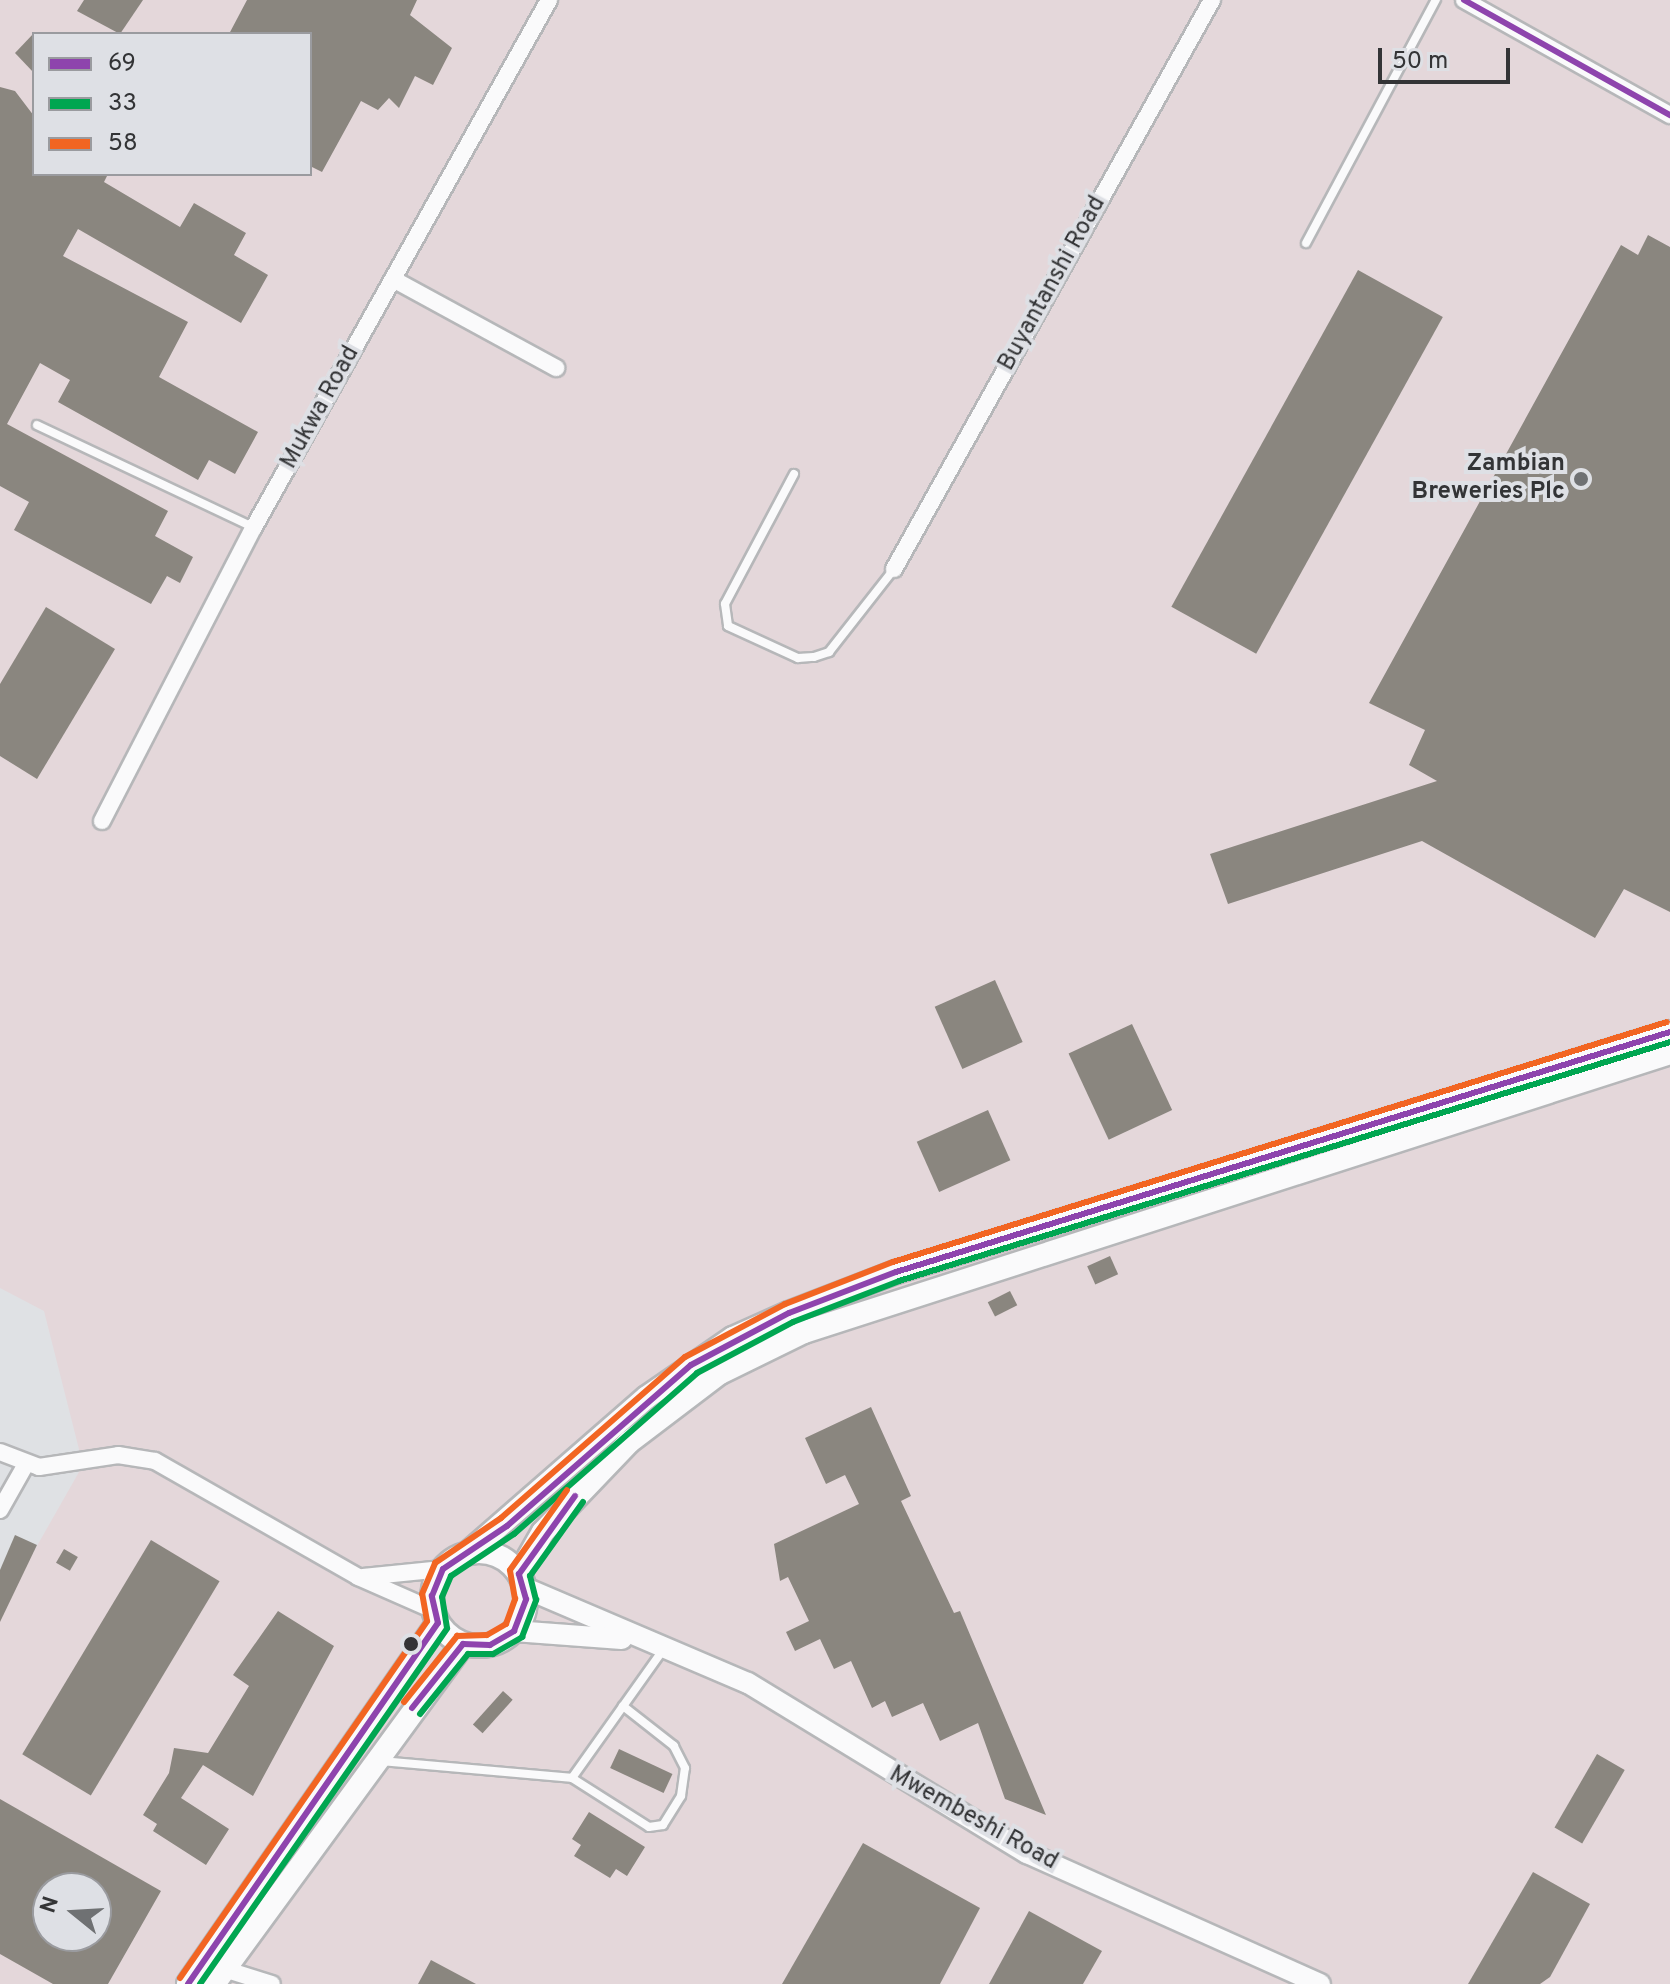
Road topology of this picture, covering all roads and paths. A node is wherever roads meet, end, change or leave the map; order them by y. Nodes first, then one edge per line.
1 (549, 0) edge
2 (1212, 0) edge
3 (1436, 0) edge
4 (1464, 0) edge
5 (1670, 115) edge
6 (1306, 243) dead end
7 (393, 279) junction
8 (556, 368) dead end
9 (37, 425) dead end
10 (794, 474) dead end
11 (254, 527) junction
12 (894, 569) joint
13 (102, 821) dead end
14 (1670, 1032) edge
15 (1670, 1053) edge
16 (1175, 1198) junction
17 (0, 1452) edge
18 (26, 1464) junction
19 (0, 1510) edge
20 (468, 1553) junction
21 (443, 1569) junction
22 (358, 1577) junction
23 (522, 1581) junction
24 (435, 1617) junction
25 (514, 1631) junction
26 (634, 1640) junction
27 (463, 1644) junction
28 (663, 1650) junction
29 (623, 1706) junction
30 (373, 1761) junction
31 (572, 1778) junction
32 (219, 1977) edge
33 (188, 1984) edge
34 (272, 1984) edge
35 (1320, 1984) edge

1 - 7 street, Mukwa Road
2 - 12 street, Buyantanshi Road
3 - 6 lane
4 - 5 street
7 - 8 street
7 - 11 street, Mukwa Road
9 - 11 lane
10 - 12 lane
11 - 13 street, Mukwa Road
14 - 16 main road
15 - 16 main road
16 - 20 main road
16 - 23 main road
17 - 18 street
18 - 19 street
18 - 22 street
20 - 21 main road
20 - 23 main road
21 - 22 street
21 - 24 main road
22 - 24 street
23 - 25 main road
23 - 26 street
24 - 27 main road
24 - 33 main road
25 - 26 street
25 - 27 main road
26 - 28 street, Mwembeshi Road
27 - 30 main road
28 - 29 lane
28 - 35 street, Mwembeshi Road
29 - 31 lane
29 - 31 lane
30 - 31 lane
30 - 32 main road
32 - 34 street

